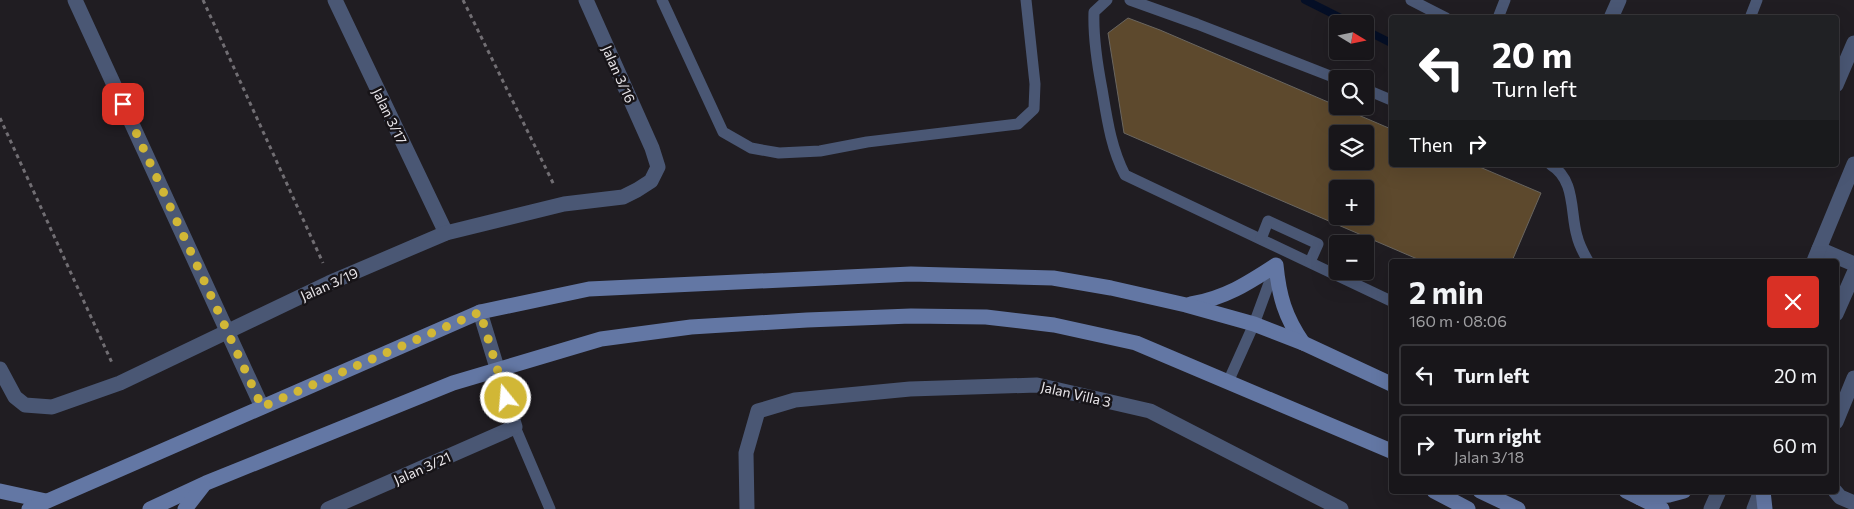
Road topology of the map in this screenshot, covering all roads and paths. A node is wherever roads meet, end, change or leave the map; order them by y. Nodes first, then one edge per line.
1 (75, 0) edge
2 (203, 0) edge
3 (334, 0) edge
4 (463, 0) edge
5 (586, 0) edge
6 (662, 0) edge
7 (1026, 0) edge
8 (1107, 0) edge
9 (1130, 0) edge
10 (1411, 0) edge
11 (1505, 0) edge
12 (1619, 0) edge
13 (1757, 0) edge
14 (1440, 15) edge
15 (1499, 15) edge
16 (1612, 15) edge
17 (1751, 15) edge
18 (1854, 43) edge
19 (1329, 75) edge
20 (1839, 78) edge
21 (1374, 93) edge
22 (1389, 99) edge
23 (0, 118) edge
24 (652, 148) joint
25 (1854, 164) edge
26 (1555, 167) edge
27 (564, 204) junction
28 (446, 233) junction
29 (1260, 239) junction
30 (1282, 249) junction
31 (1816, 255) edge
32 (1587, 259) edge
33 (1833, 259) edge
34 (1839, 260) edge
35 (1310, 262) junction
36 (1854, 264) edge
37 (1276, 265) junction
38 (1854, 273) edge
39 (329, 283) junction
40 (1389, 300) edge
41 (1186, 304) junction
42 (1839, 307) edge
43 (480, 312) junction
44 (1254, 324) junction
45 (226, 331) junction
46 (1303, 343) junction
47 (0, 369) edge
48 (498, 369) junction
49 (1854, 378) edge
50 (1228, 382) junction
51 (120, 383) junction
52 (1389, 383) edge
53 (1850, 397) edge
54 (262, 407) junction
55 (1839, 417) edge
56 (515, 427) junction
57 (1389, 450) edge
58 (206, 483) junction
59 (0, 491) edge
60 (1440, 494) edge
61 (1486, 494) edge
62 (1632, 494) edge
63 (1673, 494) edge
64 (1718, 494) edge
65 (1761, 494) edge
66 (1763, 494) edge
67 (1838, 494) edge
68 (1640, 498) junction
69 (46, 501) junction
70 (1854, 503) edge
71 (29, 509) edge
72 (150, 509) edge
73 (185, 509) edge
74 (328, 509) edge
75 (550, 509) edge
76 (746, 509) edge
77 (1341, 509) edge
78 (1468, 509) edge
79 (1518, 509) edge
80 (1662, 509) edge
81 (1711, 509) edge
82 (1754, 509) edge
83 (1766, 509) edge

1 - 45 street
2 - 39 path
3 - 28 street, Jalan 3/17
4 - 27 path
5 - 24 street, Jalan 3/16
6 - 7 lane
8 - 29 lane
9 - 19 lane
10 - 14 lane
11 - 15 lane
12 - 16 street
13 - 17 lane
18 - 20 street
21 - 22 lane
23 - 51 path
24 - 27 street, Jalan 3/19
25 - 31 street
26 - 32 lane
27 - 28 street, Jalan 3/19
28 - 39 street, Jalan 3/19
29 - 30 lane
29 - 35 lane
30 - 35 lane
30 - 37 lane
31 - 33 street
34 - 36 street
35 - 40 lane
37 - 41 street
37 - 44 lane
37 - 46 street
38 - 42 street
39 - 45 street, Jalan 3/19
41 - 43 street
41 - 44 street
43 - 48 street
43 - 54 street
44 - 46 street
44 - 50 lane
45 - 51 street, Jalan 3/19
45 - 54 street
46 - 52 street
47 - 51 street, Jalan 3/19
48 - 50 street
48 - 56 street
48 - 58 street
49 - 53 street
50 - 57 street
53 - 55 street
54 - 69 street
56 - 74 street, Jalan 3/21
56 - 75 lane
58 - 72 street
58 - 73 street
59 - 69 street
60 - 78 street
61 - 79 street
62 - 68 street
63 - 68 street
64 - 81 street
65 - 82 street
66 - 83 street
67 - 70 street
68 - 80 street
69 - 71 street
76 - 77 street, Jalan Villa 3

